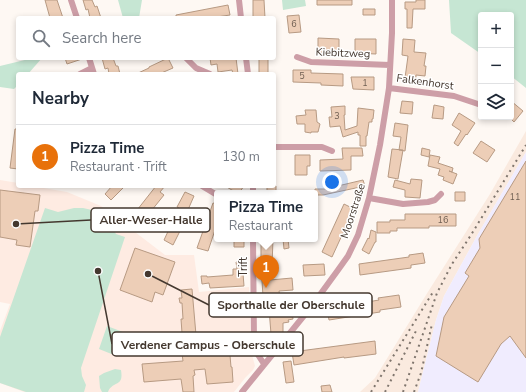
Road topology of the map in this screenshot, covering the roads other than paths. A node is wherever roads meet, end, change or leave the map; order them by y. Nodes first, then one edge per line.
1 (71, 0) edge
2 (239, 0) edge
3 (392, 0) edge
4 (76, 16) edge
5 (241, 16) edge
6 (297, 57) dead end
7 (90, 60) edge
8 (188, 60) edge
9 (246, 60) edge
10 (390, 65) junction
11 (93, 71) edge
12 (205, 72) edge
13 (248, 72) edge
14 (389, 88) junction
15 (478, 104) edge
16 (276, 146) edge
17 (332, 151) dead end
18 (205, 188) edge
19 (214, 193) edge
20 (440, 194) dead end
21 (369, 198) junction
22 (253, 242) edge
23 (264, 364) junction
24 (242, 392) edge

1 - 4 street
2 - 5 street
3 - 10 street, Moorstraße
6 - 10 street, Kiebitzweg
7 - 11 street
8 - 12 street
9 - 13 street
10 - 14 street, Moorstraße
14 - 15 street, Falkenhorst
14 - 21 street, Moorstraße
16 - 17 street
18 - 19 street
20 - 21 street
21 - 23 street, Moorstraße
22 - 23 street, Trift
23 - 24 street, Moorstraße

